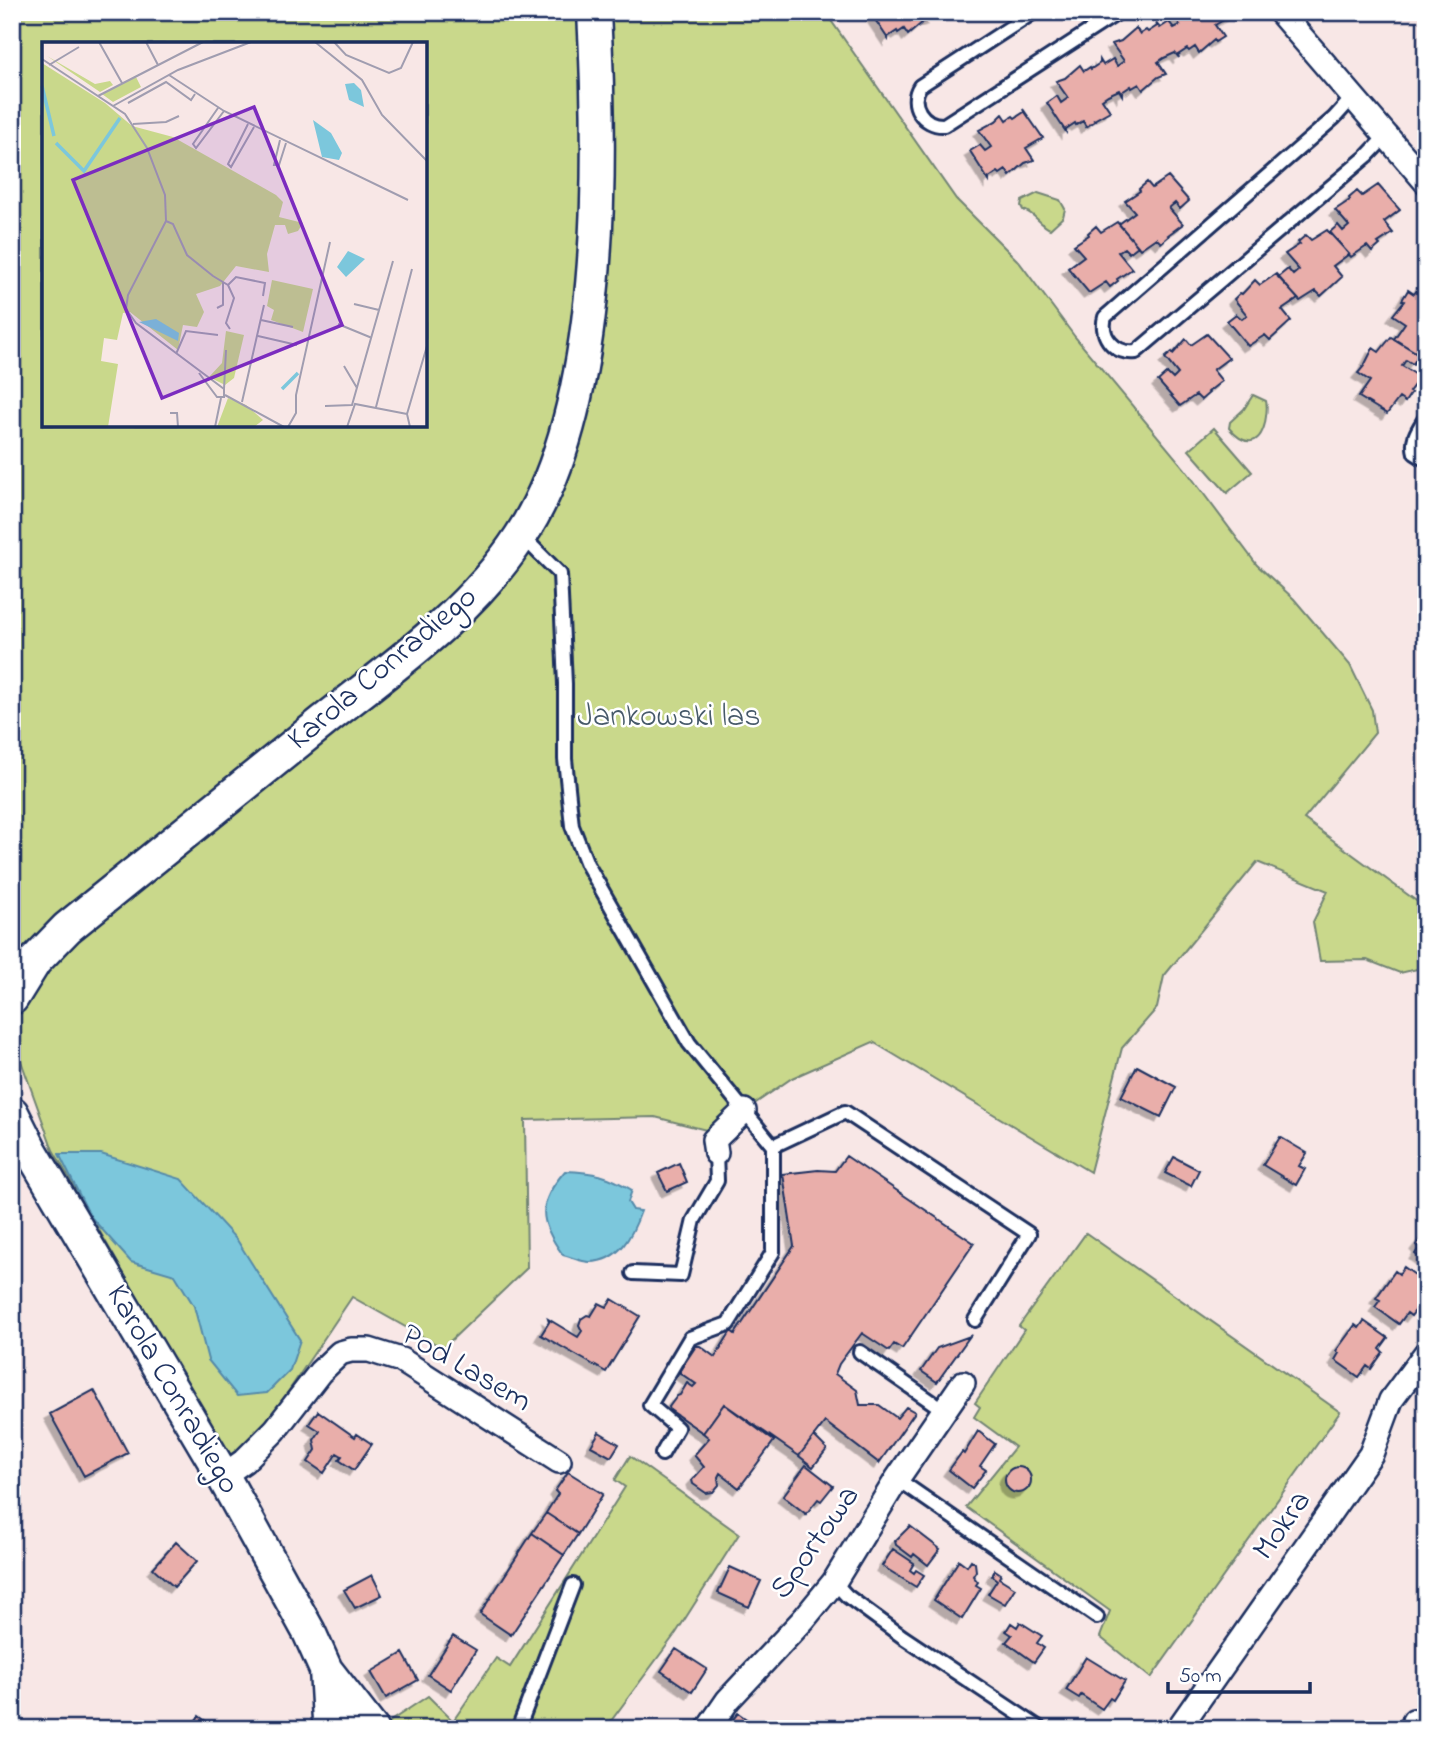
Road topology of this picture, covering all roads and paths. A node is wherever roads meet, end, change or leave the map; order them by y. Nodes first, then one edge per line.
1 (594, 12) edge
2 (1034, 12) edge
3 (1119, 12) edge
4 (1280, 12) edge
5 (1353, 97) junction
6 (1386, 136) junction
7 (1426, 182) edge
8 (1426, 417) edge
9 (1426, 460) edge
10 (522, 536) junction
11 (12, 998) edge
12 (744, 1111) junction
13 (12, 1113) edge
14 (773, 1146) junction
15 (716, 1153) joint
16 (633, 1273) dead end
17 (975, 1320) dead end
18 (860, 1352) dead end
19 (1426, 1353) edge
20 (963, 1383) dead end
21 (944, 1411) junction
22 (662, 1454) dead end
23 (559, 1461) dead end
24 (223, 1476) junction
25 (897, 1479) junction
26 (834, 1582) junction
27 (573, 1585) dead end
28 (1097, 1617) dead end
29 (326, 1670) junction
30 (332, 1729) edge
31 (372, 1729) edge
32 (518, 1729) edge
33 (708, 1729) edge
34 (1041, 1729) edge
35 (1178, 1729) edge

1 - 10 street, Karola Conradiego
2 - 3 lane
4 - 5 street
5 - 6 street
5 - 6 lane
6 - 7 street
8 - 9 lane
10 - 11 street, Karola Conradiego
10 - 12 lane
12 - 14 lane
12 - 15 street
13 - 24 street, Karola Conradiego
14 - 17 lane
14 - 22 lane
15 - 16 lane
18 - 21 lane
19 - 35 street, Mokra
20 - 21 street, Sportowa
21 - 25 street, Sportowa
23 - 24 street, Pod Lasem
24 - 29 street, Karola Conradiego
25 - 26 street, Sportowa
25 - 28 lane
26 - 33 street, Sportowa
26 - 34 lane
27 - 32 lane
29 - 30 street, Karola Conradiego
29 - 31 street, Karola Conradiego

